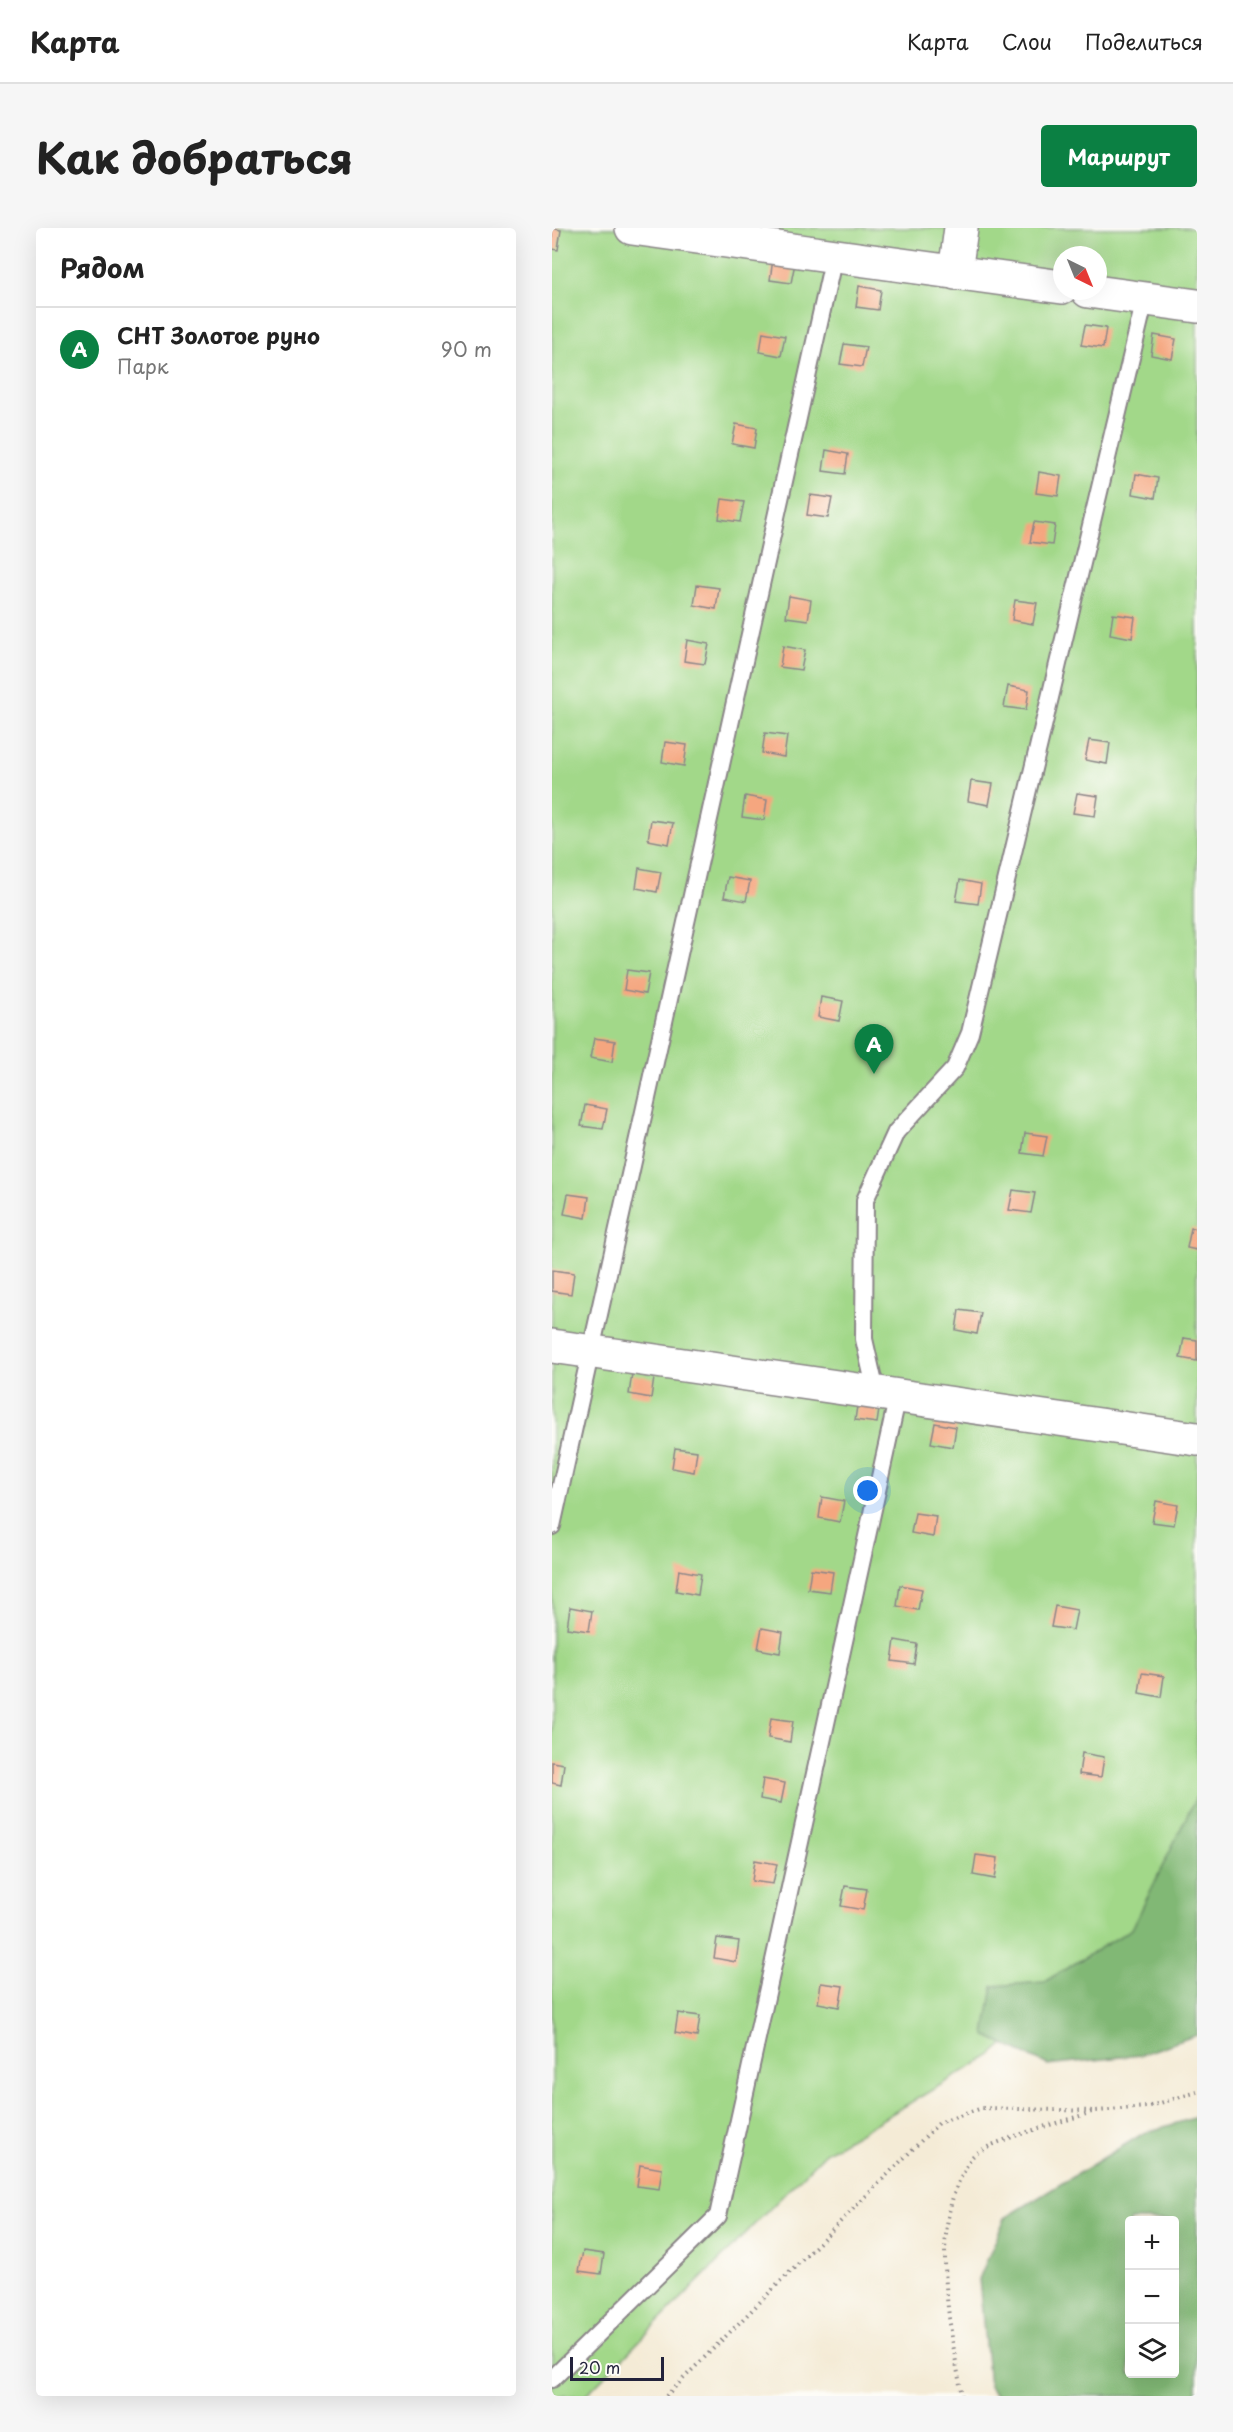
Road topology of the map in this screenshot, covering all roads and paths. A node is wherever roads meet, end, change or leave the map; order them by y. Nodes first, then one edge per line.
1 (632, 228) edge
2 (961, 228) edge
3 (834, 256) junction
4 (955, 273) junction
5 (1053, 286) edge
6 (1107, 294) edge
7 (1145, 299) junction
8 (1197, 306) edge
9 (552, 1346) edge
10 (590, 1351) junction
11 (887, 1394) junction
12 (1197, 1439) edge
13 (552, 1526) edge
14 (1197, 2091) edge
15 (1096, 2111) junction
16 (552, 2379) edge
17 (666, 2396) edge
18 (962, 2396) edge

1 - 3 street
2 - 4 street
3 - 4 street
3 - 10 lane
4 - 5 street
6 - 7 street
7 - 8 street
7 - 11 lane
9 - 10 street
10 - 11 street
10 - 13 lane
11 - 12 street
11 - 16 lane
14 - 15 path
15 - 17 path
15 - 18 path

